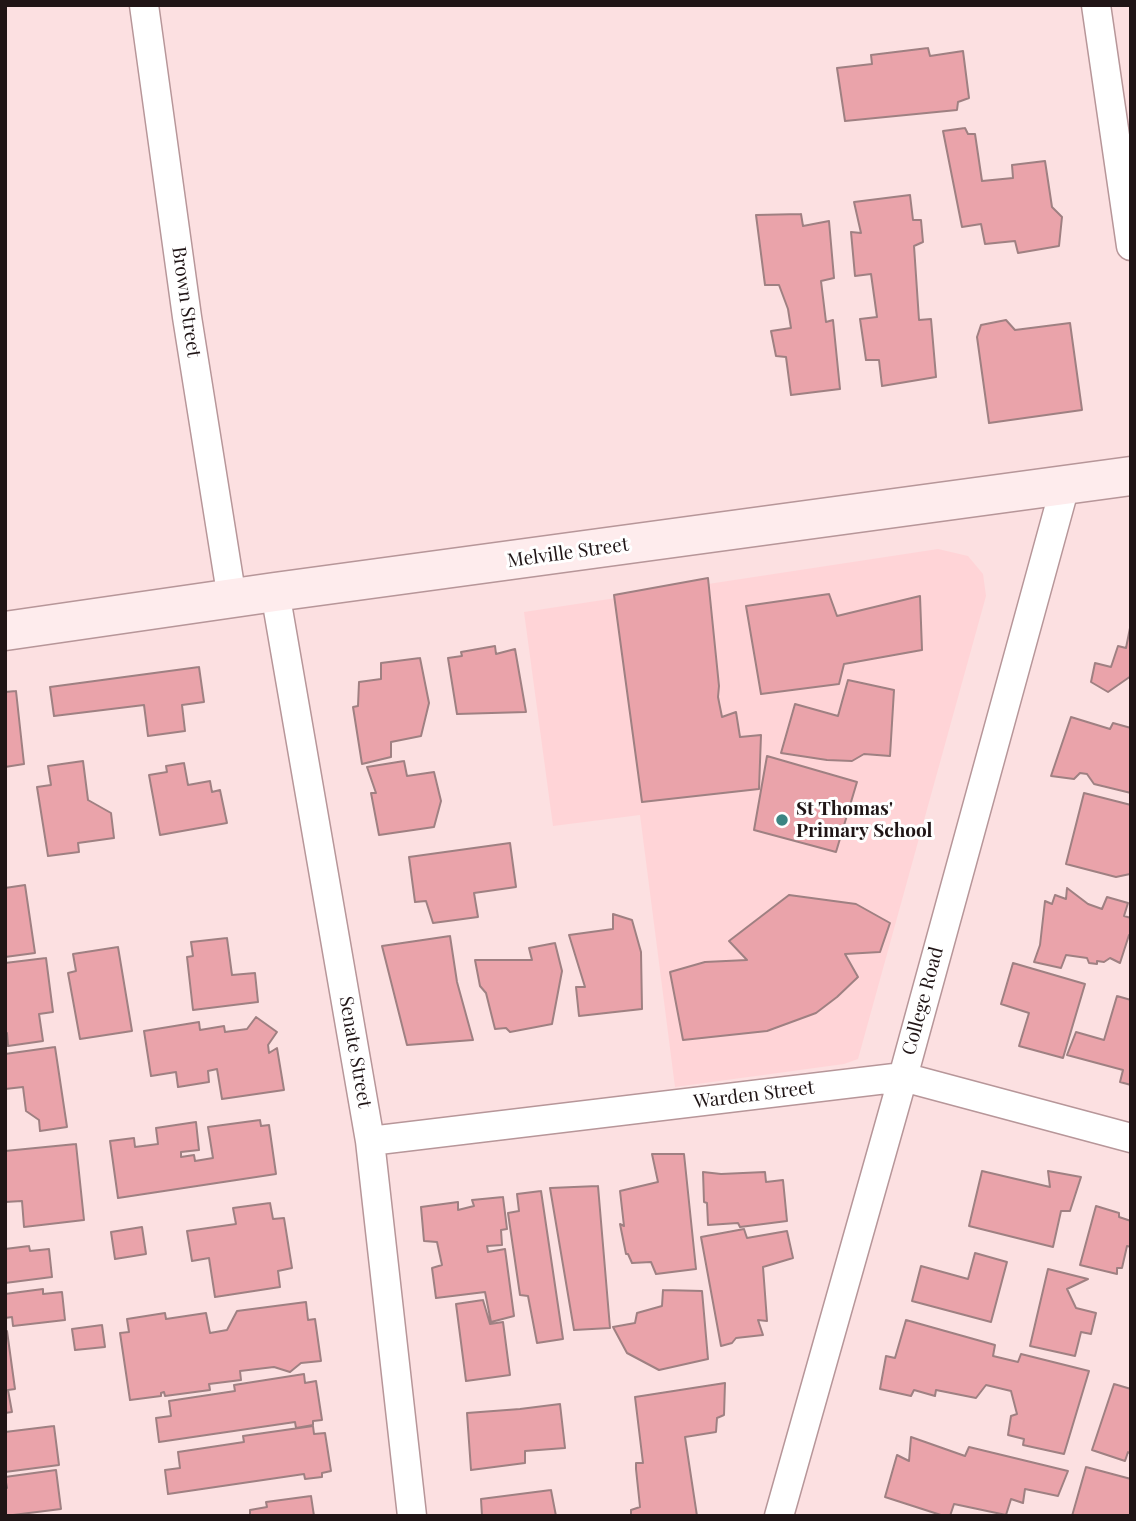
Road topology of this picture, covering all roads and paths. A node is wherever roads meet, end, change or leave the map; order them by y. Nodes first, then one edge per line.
1 (144, 5) edge
2 (1096, 5) edge
3 (1131, 246) edge
4 (1131, 476) edge
5 (1065, 486) junction
6 (275, 592) junction
7 (232, 599) junction
8 (5, 631) edge
9 (903, 1077) junction
10 (1131, 1139) edge
11 (370, 1141) junction
12 (412, 1516) edge
13 (779, 1516) edge

1 - 7 street, Brown Street
2 - 3 street
4 - 5 street, Melville Street
5 - 6 street, Melville Street
5 - 9 street, College Road
6 - 7 street, Melville Street
6 - 11 street, Senate Street
7 - 8 street, Melville Street
9 - 10 street, Warden Street
9 - 11 street, Warden Street
9 - 13 street, College Road
11 - 12 street, Senate Street

